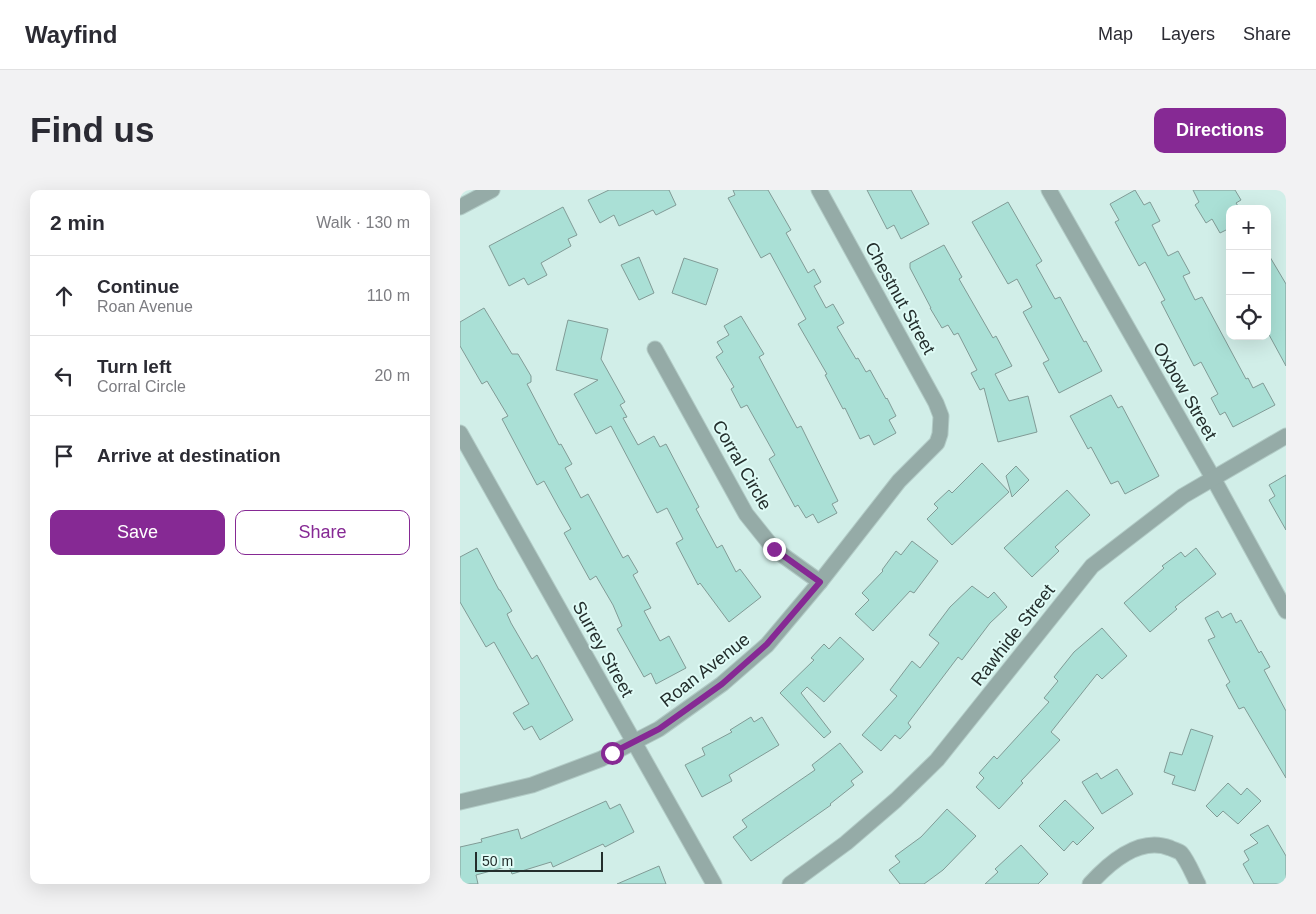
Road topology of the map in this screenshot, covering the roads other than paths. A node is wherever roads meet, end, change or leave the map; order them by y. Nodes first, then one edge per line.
1 (492, 190) edge
2 (819, 190) edge
3 (1049, 190) edge
4 (460, 207) edge
5 (655, 349) dead end
6 (940, 426) joint
7 (460, 433) edge
8 (1286, 436) edge
9 (1213, 478) junction
10 (820, 582) junction
11 (1286, 611) edge
12 (634, 743) junction
13 (460, 802) edge
14 (714, 884) edge
15 (790, 884) edge
16 (1090, 884) edge
17 (1198, 884) edge

1 - 4 street
2 - 6 street, Chestnut Street
3 - 9 street, Oxbow Street
5 - 10 street, Corral Circle
6 - 10 street, Roan Avenue
7 - 12 street, Surrey Street
8 - 9 street, Rawhide Street
9 - 11 street, Oxbow Street
9 - 15 street, Rawhide Street
10 - 12 street, Roan Avenue
12 - 13 street, Roan Avenue
12 - 14 street, Surrey Street
16 - 17 street

